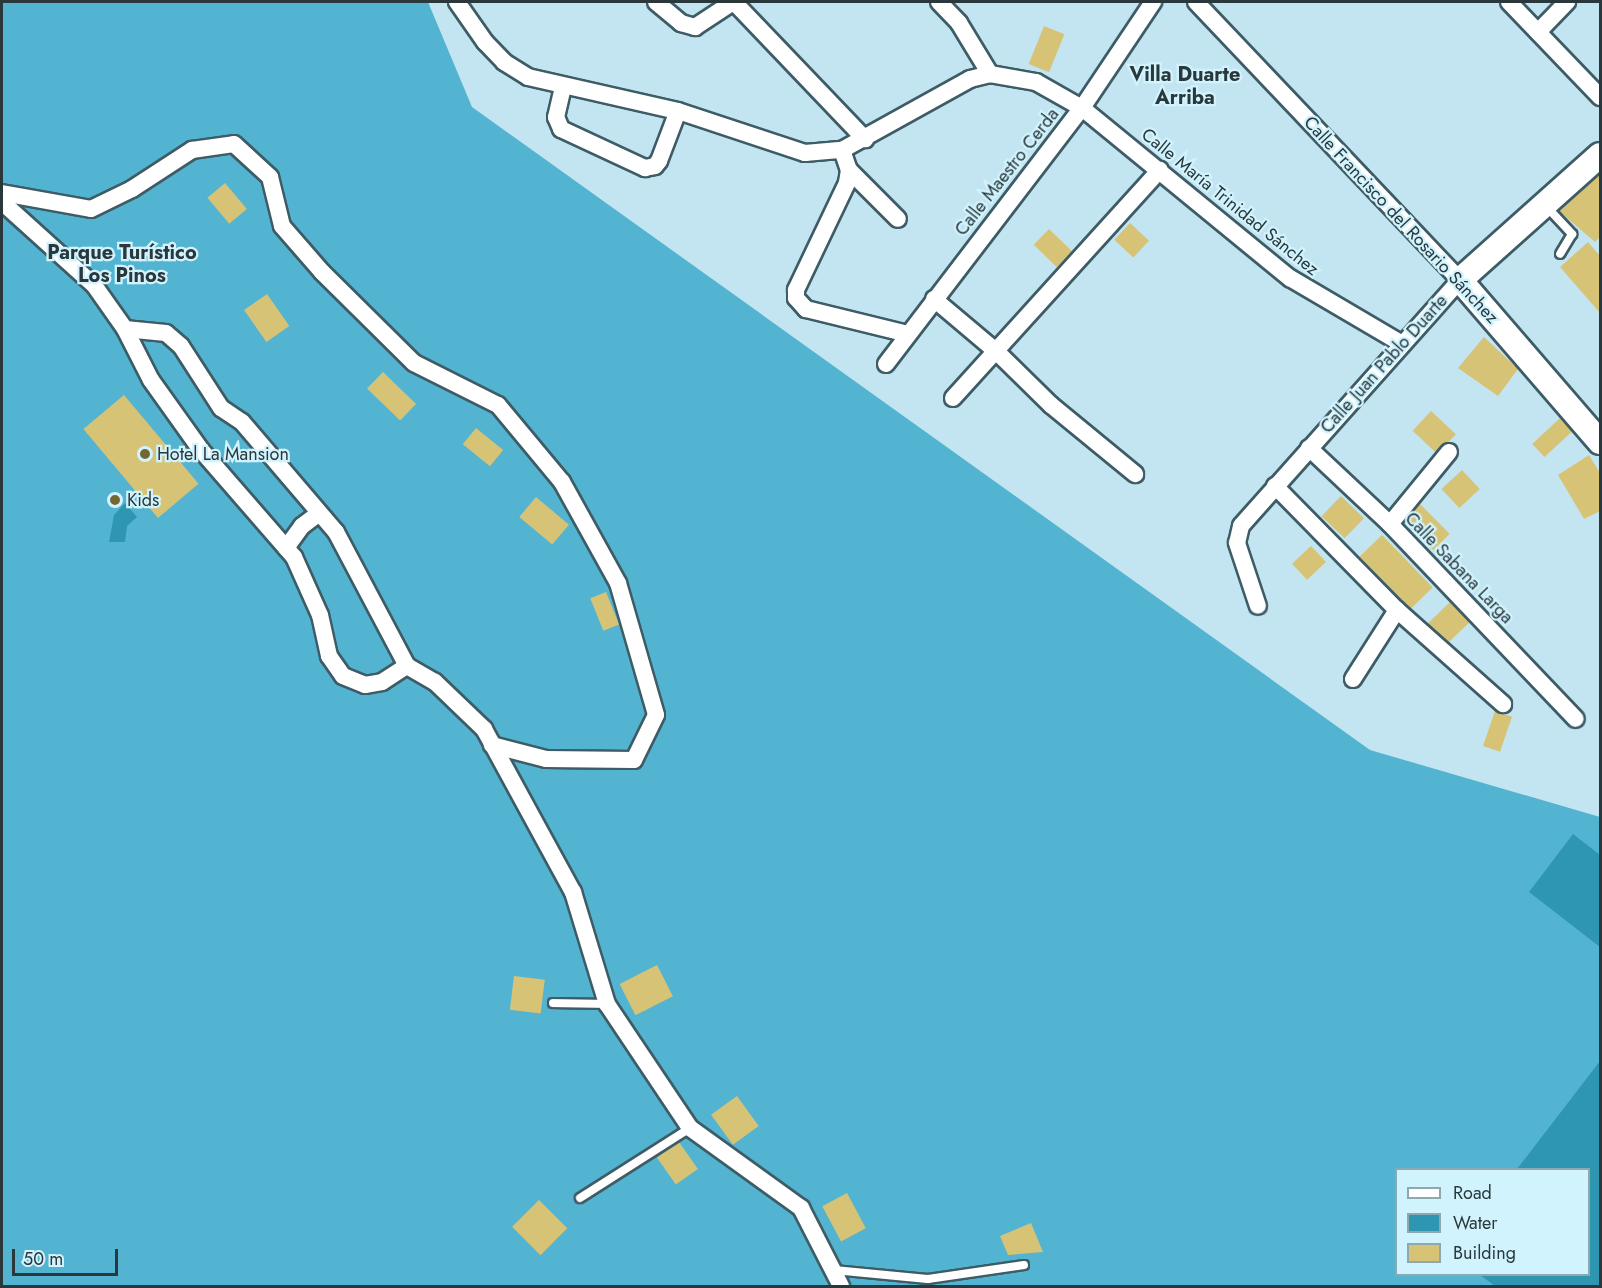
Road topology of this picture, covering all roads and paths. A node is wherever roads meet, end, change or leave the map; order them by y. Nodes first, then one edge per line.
1 (656, 2) edge
2 (734, 2) edge
3 (939, 2) edge
4 (1153, 2) edge
5 (1196, 2) edge
6 (1509, 2) edge
7 (1568, 2) edge
8 (463, 5) edge
9 (1538, 32) junction
10 (990, 74) junction
11 (563, 87) junction
12 (1600, 97) edge
13 (1082, 108) junction
14 (678, 111) junction
15 (865, 139) junction
16 (842, 150) junction
17 (1600, 155) edge
18 (849, 170) junction
19 (1160, 170) junction
20 (2, 193) edge
21 (2, 202) edge
22 (1545, 205) junction
23 (898, 219) dead end
24 (1560, 254) dead end
25 (1460, 280) junction
26 (934, 299) junction
27 (125, 329) junction
28 (908, 334) junction
29 (1402, 344) junction
30 (997, 352) junction
31 (886, 364) dead end
32 (953, 398) dead end
33 (1600, 442) edge
34 (1309, 448) junction
35 (1449, 452) dead end
36 (1135, 474) dead end
37 (1275, 486) junction
38 (319, 513) junction
39 (1390, 524) junction
40 (286, 548) junction
41 (1258, 606) dead end
42 (1396, 610) junction
43 (407, 666) junction
44 (1353, 679) dead end
45 (1503, 704) dead end
46 (1576, 719) dead end
47 (492, 745) junction
48 (553, 1003) dead end
49 (607, 1004) junction
50 (690, 1128) junction
51 (580, 1198) dead end
52 (1024, 1264) dead end
53 (832, 1269) junction
54 (841, 1287) edge

1 - 2 street
2 - 15 street
3 - 10 street
4 - 13 street, Calle Maestro Cerda
5 - 25 street, Calle Francisco del Rosario Sánchez
6 - 9 street
7 - 9 street
8 - 11 street, Calle María Trinidad Sánchez
9 - 12 street
10 - 13 street, Calle María Trinidad Sánchez
10 - 15 street, Calle María Trinidad Sánchez
11 - 14 street, Calle María Trinidad Sánchez
11 - 14 street
13 - 19 street, Calle María Trinidad Sánchez
13 - 26 street, Calle Maestro Cerda
14 - 16 street, Calle María Trinidad Sánchez
15 - 16 street, Calle María Trinidad Sánchez
16 - 18 street
17 - 22 street, Calle Juan Pablo Duarte
18 - 23 street
18 - 28 street
19 - 29 street, Calle María Trinidad Sánchez
19 - 30 street
20 - 47 street
21 - 27 street
22 - 24 lane
22 - 25 street, Calle Juan Pablo Duarte
25 - 29 street, Calle Juan Pablo Duarte
25 - 33 street, Calle Francisco del Rosario Sánchez
26 - 28 street, Calle Maestro Cerda
26 - 30 street
27 - 38 street
27 - 40 street
28 - 31 street, Calle Maestro Cerda
29 - 34 street, Calle Juan Pablo Duarte
30 - 32 street
30 - 36 street
34 - 37 street, Calle Juan Pablo Duarte
34 - 39 street, Calle Sabana Larga
35 - 39 street
37 - 41 street, Calle Juan Pablo Duarte
37 - 42 street
38 - 40 street
38 - 43 street
39 - 46 street, Calle Sabana Larga
40 - 43 street
42 - 44 street
42 - 45 street
43 - 47 street
47 - 49 street
48 - 49 lane
49 - 50 street
50 - 51 lane
50 - 53 street
52 - 53 lane
53 - 54 street

